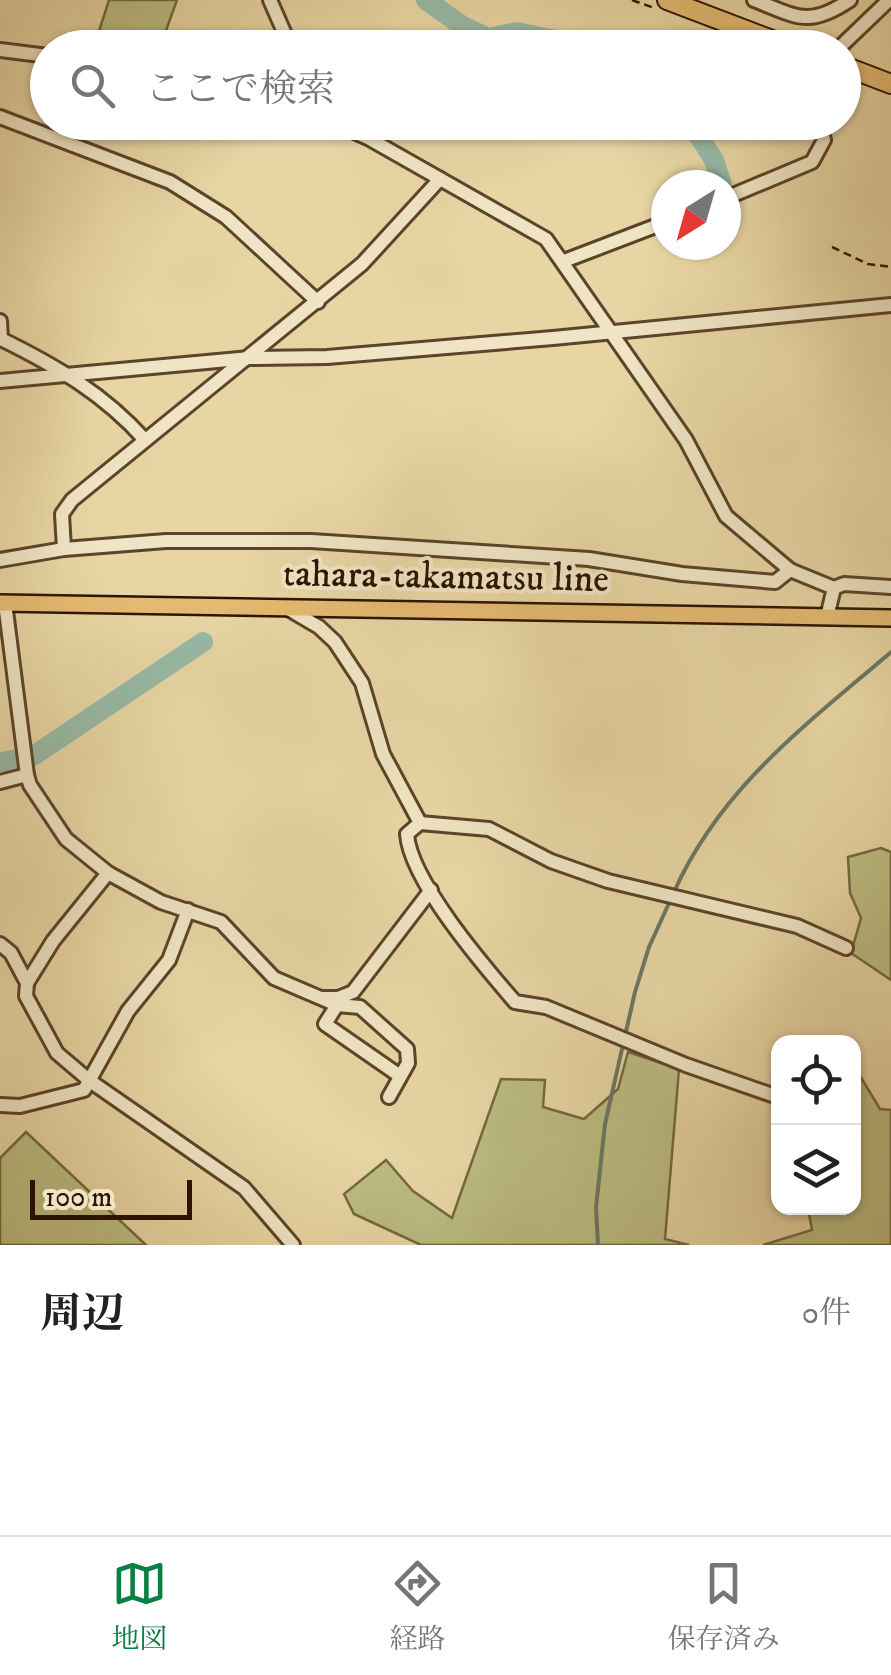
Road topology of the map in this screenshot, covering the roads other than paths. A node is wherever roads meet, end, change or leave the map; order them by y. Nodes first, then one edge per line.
1 (270, 0) edge
2 (667, 0) edge
3 (754, 0) edge
4 (850, 0) edge
5 (890, 0) edge
6 (283, 30) edge
7 (746, 30) edge
8 (858, 30) edge
9 (0, 50) edge
10 (30, 54) edge
11 (861, 73) edge
12 (891, 84) edge
13 (0, 117) edge
14 (30, 128) edge
15 (60, 140) edge
16 (371, 140) edge
17 (824, 140) edge
18 (440, 180) junction
19 (741, 192) edge
20 (651, 228) edge
21 (564, 261) junction
22 (318, 302) junction
23 (891, 306) edge
24 (0, 321) edge
25 (609, 330) junction
26 (250, 358) junction
27 (71, 375) junction
28 (0, 381) edge
29 (146, 440) junction
30 (64, 549) junction
31 (0, 560) edge
32 (790, 570) junction
33 (891, 587) edge
34 (834, 588) junction
35 (2, 603) edge
36 (284, 606) junction
37 (827, 617) junction
38 (891, 618) edge
39 (27, 775) junction
40 (0, 782) edge
41 (420, 824) junction
42 (108, 873) junction
43 (431, 890) junction
44 (188, 910) junction
45 (0, 944) edge
46 (846, 948) dead end
47 (27, 983) junction
48 (319, 998) junction
49 (337, 1005) junction
50 (400, 1076) junction
51 (90, 1081) junction
52 (771, 1095) edge
53 (389, 1096) dead end
54 (0, 1105) edge
55 (293, 1245) edge

1 - 6 street
2 - 7 highway
3 - 4 street
5 - 8 street
9 - 10 street
11 - 12 highway
13 - 14 street
15 - 22 street
16 - 18 street
17 - 19 street
18 - 21 street
18 - 22 street
20 - 21 street
21 - 25 street
22 - 26 street
23 - 25 street
24 - 27 street
25 - 26 street
25 - 32 street
26 - 27 street
26 - 29 street
27 - 28 street
27 - 29 street
29 - 30 street
30 - 31 street
30 - 32 street
32 - 34 street
33 - 34 street
34 - 37 street
35 - 36 main road, tahara-takamatsu line
35 - 39 street
36 - 37 main road, tahara-takamatsu line
36 - 41 street
37 - 38 main road, tahara-takamatsu line
39 - 40 street
39 - 42 street
41 - 43 street
41 - 46 street
42 - 44 street
42 - 47 street
43 - 48 street
43 - 52 street
44 - 48 street
44 - 51 street
45 - 47 street
47 - 51 street
48 - 49 street
49 - 50 street
49 - 50 street
50 - 53 street
51 - 54 street
51 - 55 street

